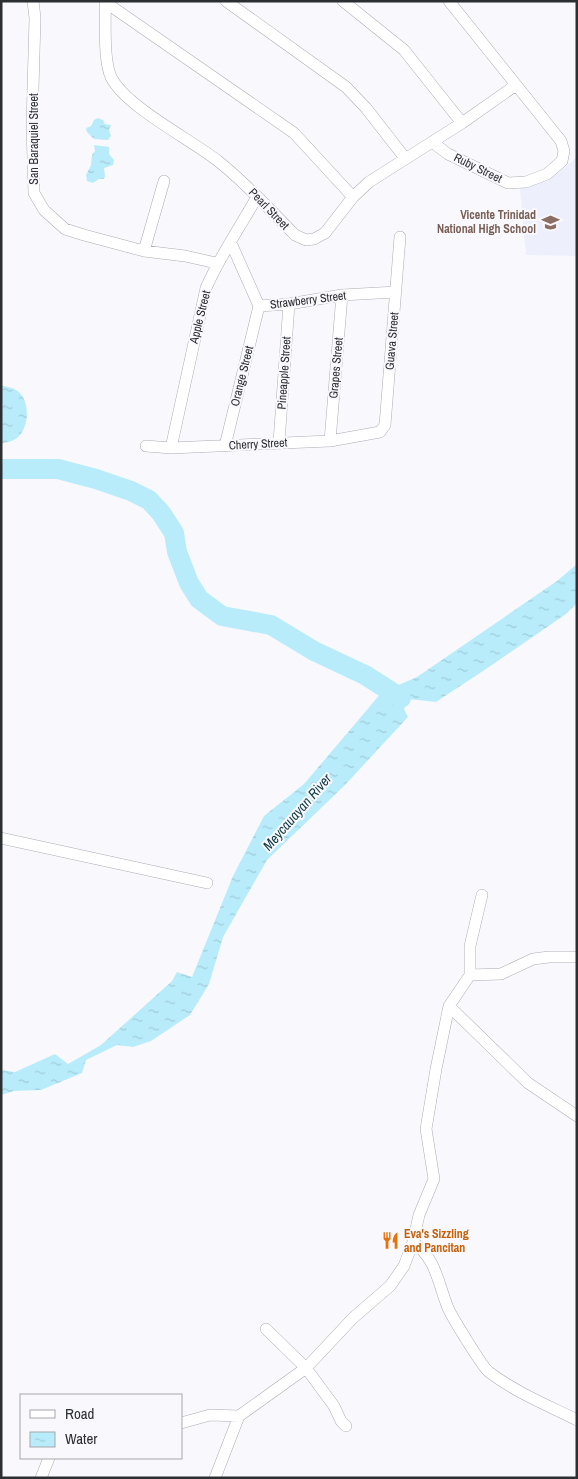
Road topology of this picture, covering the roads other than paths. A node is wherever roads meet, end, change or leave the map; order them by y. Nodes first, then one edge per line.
1 (33, 1) edge
2 (226, 1) edge
3 (343, 1) edge
4 (449, 1) edge
5 (105, 2) edge
6 (516, 85) junction
7 (462, 123) junction
8 (432, 142) junction
9 (405, 158) junction
10 (164, 181) dead end
11 (257, 197) junction
12 (353, 197) junction
13 (400, 237) dead end
14 (231, 242) junction
15 (144, 250) junction
16 (216, 263) junction
17 (396, 292) junction
18 (342, 295) junction
19 (290, 304) junction
20 (259, 306) junction
21 (370, 435) joint
22 (330, 441) junction
23 (279, 442) junction
24 (146, 446) dead end
25 (225, 446) junction
26 (171, 448) junction
27 (1, 838) edge
28 (207, 883) dead end
29 (482, 895) dead end
30 (577, 957) edge
31 (470, 975) junction
32 (449, 1006) junction
33 (577, 1116) edge
34 (413, 1242) junction
35 (266, 1329) dead end
36 (306, 1368) junction
37 (239, 1416) junction
38 (577, 1420) edge
39 (182, 1422) edge
40 (346, 1426) dead end
41 (49, 1459) edge
42 (41, 1478) edge
43 (215, 1478) edge

1 - 15 street, San Baraquiel Street
2 - 9 street
3 - 7 street
4 - 6 street
5 - 11 street, Pearl Street
5 - 12 street
6 - 7 street, Pearl Street
6 - 8 street, Ruby Street
7 - 8 street, Pearl Street
8 - 9 street, Pearl Street
9 - 12 street, Pearl Street
10 - 15 street
11 - 12 street, Pearl Street
11 - 14 street, Apple Street
13 - 17 street, Guava Street
14 - 16 street, Apple Street
14 - 20 street, Strawberry Street
15 - 16 street, San Baraquiel Street
16 - 26 street, Apple Street
17 - 18 street, Strawberry Street
17 - 21 street, Guava Street
18 - 19 street, Strawberry Street
18 - 22 street, Grapes Street
19 - 20 street, Strawberry Street
19 - 23 street, Pineapple Street
20 - 25 street, Orange Street
21 - 22 street, Cherry Street
22 - 23 street, Cherry Street
23 - 25 street, Cherry Street
24 - 26 street, Cherry Street
25 - 26 street, Cherry Street
27 - 28 street
29 - 31 street
30 - 31 street
31 - 32 street
32 - 33 street
32 - 34 street
34 - 36 street
34 - 38 street
35 - 36 street
36 - 37 street
36 - 40 street
37 - 39 street
37 - 43 street
41 - 42 street

